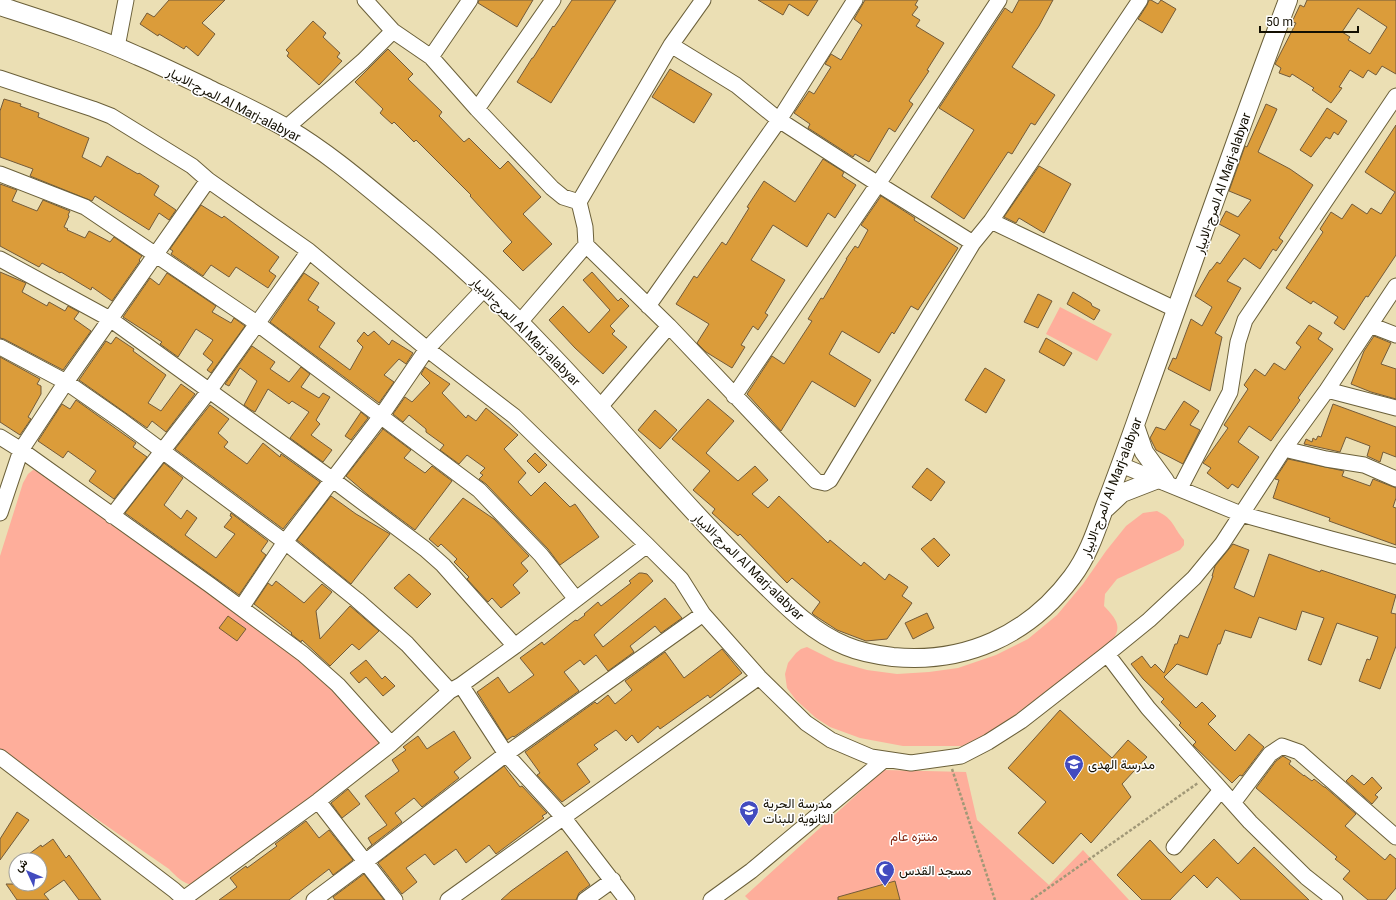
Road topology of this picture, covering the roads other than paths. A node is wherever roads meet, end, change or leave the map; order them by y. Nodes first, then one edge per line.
1 (126, 0) edge
2 (365, 0) edge
3 (470, 0) edge
4 (553, 0) edge
5 (703, 0) edge
6 (855, 0) edge
7 (999, 0) edge
8 (1140, 0) edge
9 (1288, 0) edge
10 (0, 6) edge
11 (12, 6) edge
12 (393, 31) junction
13 (671, 45) junction
14 (116, 47) junction
15 (431, 57) junction
16 (0, 78) edge
17 (1396, 96) edge
18 (477, 109) junction
19 (779, 120) junction
20 (286, 128) junction
21 (0, 174) edge
22 (208, 180) junction
23 (878, 184) junction
24 (579, 202) junction
25 (991, 221) junction
26 (973, 243) junction
27 (586, 245) junction
28 (309, 251) junction
29 (155, 254) junction
30 (0, 259) edge
31 (1396, 286) edge
32 (485, 288) junction
33 (648, 306) junction
34 (1177, 310) junction
35 (110, 319) junction
36 (520, 322) junction
37 (258, 324) junction
38 (1370, 325) junction
39 (669, 326) junction
40 (1396, 335) edge
41 (0, 347) edge
42 (427, 349) junction
43 (66, 382) junction
44 (1327, 390) junction
45 (209, 391) junction
46 (734, 396) junction
47 (600, 407) junction
48 (1396, 408) edge
49 (381, 416) junction
50 (1135, 426) junction
51 (0, 437) edge
52 (1284, 448) junction
53 (21, 450) junction
54 (163, 452) junction
55 (1121, 465) junction
56 (1396, 479) edge
57 (333, 480) junction
58 (1168, 483) junction
59 (1104, 510) junction
60 (0, 513) edge
61 (1241, 514) junction
62 (112, 516) junction
63 (285, 542) junction
64 (647, 545) junction
65 (1396, 556) edge
66 (576, 599) junction
67 (241, 608) junction
68 (703, 614) junction
69 (515, 646) junction
70 (1107, 654) junction
71 (759, 677) junction
72 (455, 688) junction
73 (391, 744) junction
74 (506, 754) junction
75 (0, 757) edge
76 (884, 760) junction
77 (1222, 790) junction
78 (318, 801) junction
79 (1233, 803) junction
80 (563, 817) junction
81 (1396, 837) edge
82 (1174, 847) dead end
83 (365, 862) junction
84 (612, 880) junction
85 (184, 900) edge
86 (314, 900) edge
87 (395, 900) edge
88 (448, 900) edge
89 (585, 900) edge
90 (627, 900) edge
91 (711, 900) edge
92 (1335, 900) edge

1 - 14 street
2 - 12 street
3 - 15 street
4 - 18 street
5 - 13 street
6 - 19 street
7 - 23 street
8 - 25 street
9 - 34 main road, المرج-الابيار Al Marj-alabyar
10 - 11 main road, المرج-الابيار Al Marj-alabyar
11 - 14 main road, المرج-الابيار Al Marj-alabyar
12 - 15 street
12 - 20 street
13 - 19 street
13 - 24 street
14 - 20 main road, المرج-الابيار Al Marj-alabyar
15 - 18 street
16 - 22 street
17 - 58 street
18 - 24 street
19 - 23 street
19 - 33 street
20 - 32 main road, المرج-الابيار Al Marj-alabyar
21 - 29 street
22 - 28 street
22 - 29 street
23 - 26 street
23 - 46 street
24 - 27 street
25 - 26 street
25 - 34 street
26 - 46 street
27 - 33 street
27 - 36 street
28 - 37 street
28 - 42 street
29 - 35 street
29 - 37 street
30 - 35 street
31 - 38 street
32 - 36 main road, المرج-الابيار Al Marj-alabyar
32 - 42 street
33 - 39 street
34 - 50 main road, المرج-الابيار Al Marj-alabyar
35 - 43 street
35 - 45 street
36 - 47 main road, المرج-الابيار Al Marj-alabyar
37 - 45 street
37 - 49 street
38 - 40 street
38 - 44 street
39 - 46 street
39 - 47 street
41 - 43 street
42 - 49 street
42 - 64 street
43 - 53 street
43 - 54 street
44 - 48 street
44 - 52 street
45 - 54 street
45 - 57 street
47 - 59 main road, المرج-الابيار Al Marj-alabyar
49 - 57 street
49 - 66 street
50 - 55 main road, المرج-الابيار Al Marj-alabyar
50 - 58 main road
51 - 53 street
52 - 56 street
52 - 61 street
53 - 60 street
53 - 62 street
54 - 62 street
54 - 63 street
55 - 58 street
55 - 59 main road, المرج-الابيار Al Marj-alabyar
57 - 63 street
57 - 69 street
58 - 59 main road
58 - 61 street
61 - 65 street
61 - 70 street
62 - 67 street
63 - 67 street
63 - 72 street
64 - 66 street
64 - 68 street
66 - 69 street
67 - 73 street
68 - 71 street
68 - 74 street
69 - 72 street
70 - 76 street
70 - 77 street
71 - 76 street
71 - 80 street
72 - 73 street
72 - 74 street
73 - 78 street
74 - 80 street
74 - 83 street
75 - 85 street
76 - 91 street
77 - 79 street
77 - 82 street
78 - 83 street
78 - 85 street
79 - 81 street
79 - 92 street
80 - 84 street
80 - 88 street
83 - 86 street
83 - 87 street
84 - 89 street
84 - 90 street

